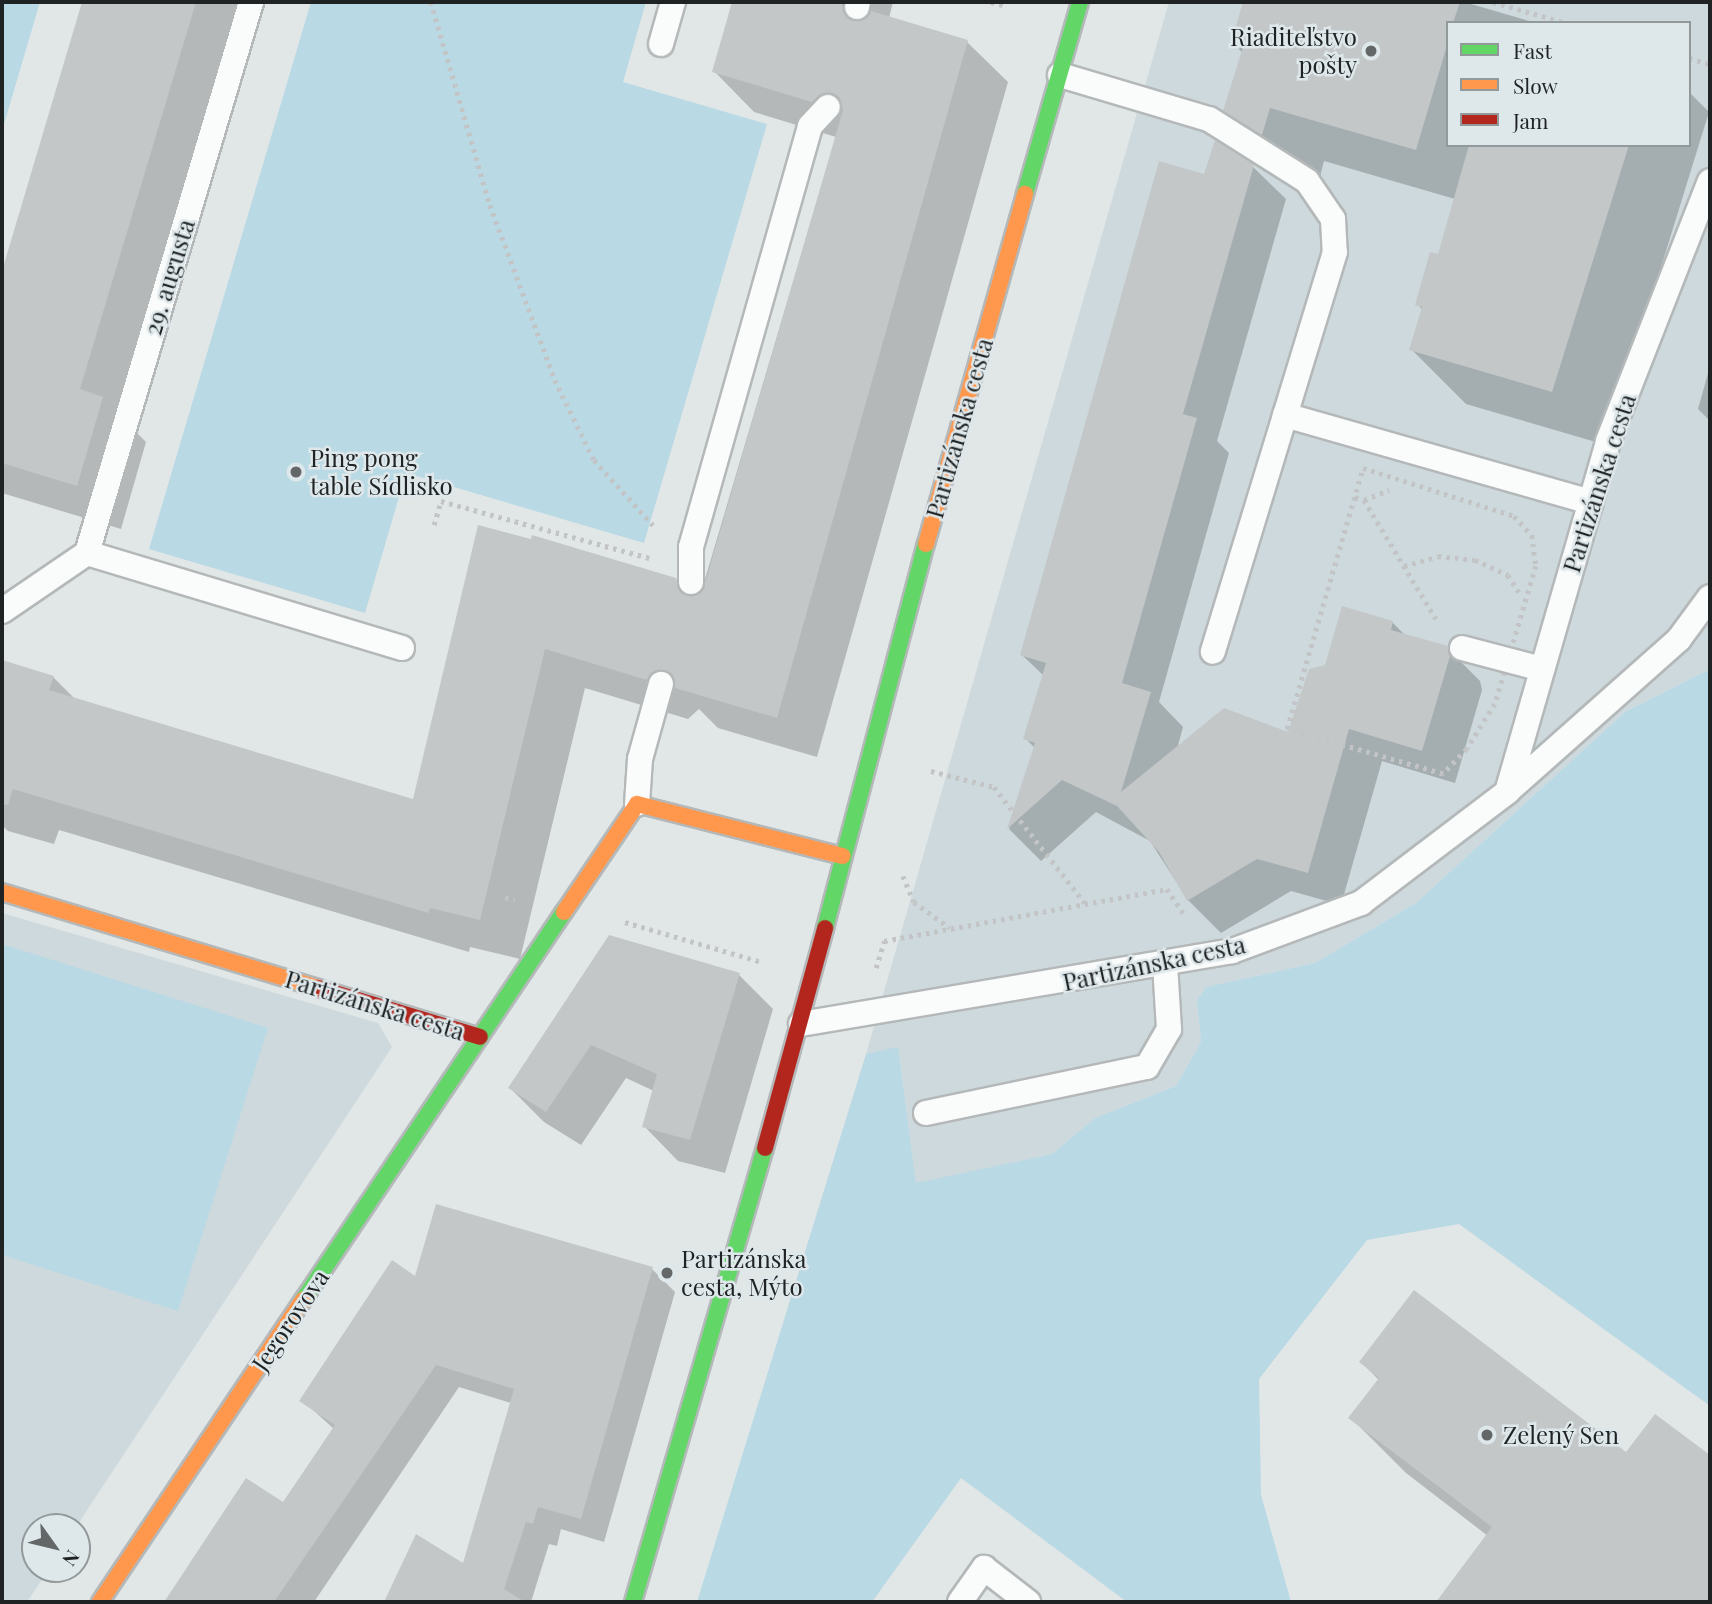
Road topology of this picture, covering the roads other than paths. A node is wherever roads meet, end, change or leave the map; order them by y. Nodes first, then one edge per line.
1 (251, 2) edge
2 (673, 2) edge
3 (1080, 2) edge
4 (661, 44) dead end
5 (1060, 75) junction
6 (828, 107) dead end
7 (1710, 181) edge
8 (1285, 415) junction
9 (1591, 502) junction
10 (88, 553) junction
11 (692, 576) road end
12 (1710, 597) edge
13 (2, 611) edge
14 (402, 648) dead end
15 (1462, 648) road end
16 (1213, 652) dead end
17 (1542, 669) junction
18 (661, 684) dead end
19 (1507, 792) junction
20 (637, 804) junction
21 (843, 856) junction
22 (2, 892) edge
23 (1165, 964) junction
24 (801, 1024) junction
25 (480, 1037) junction
26 (926, 1113) dead end
27 (100, 1602) edge
28 (633, 1602) edge
29 (960, 1602) edge
30 (1028, 1602) edge

1 - 10 lane, 29. augusta
2 - 4 lane
3 - 5 street, Partizánska cesta
5 - 8 lane
5 - 21 street, Partizánska cesta
6 - 11 lane
7 - 9 lane, Partizánska cesta
8 - 9 lane
8 - 16 lane
9 - 17 lane, Partizánska cesta
10 - 13 lane
10 - 14 lane
12 - 19 lane, Partizánska cesta
15 - 17 lane
17 - 19 lane, Partizánska cesta
18 - 20 lane
19 - 23 lane, Partizánska cesta
20 - 21 street
20 - 25 street, Partizánska cesta
21 - 24 street, Partizánska cesta
22 - 25 street, Partizánska cesta
23 - 24 lane, Partizánska cesta
23 - 26 lane
24 - 28 street, Partizánska cesta
25 - 27 street, Jegorovova
29 - 30 lane

